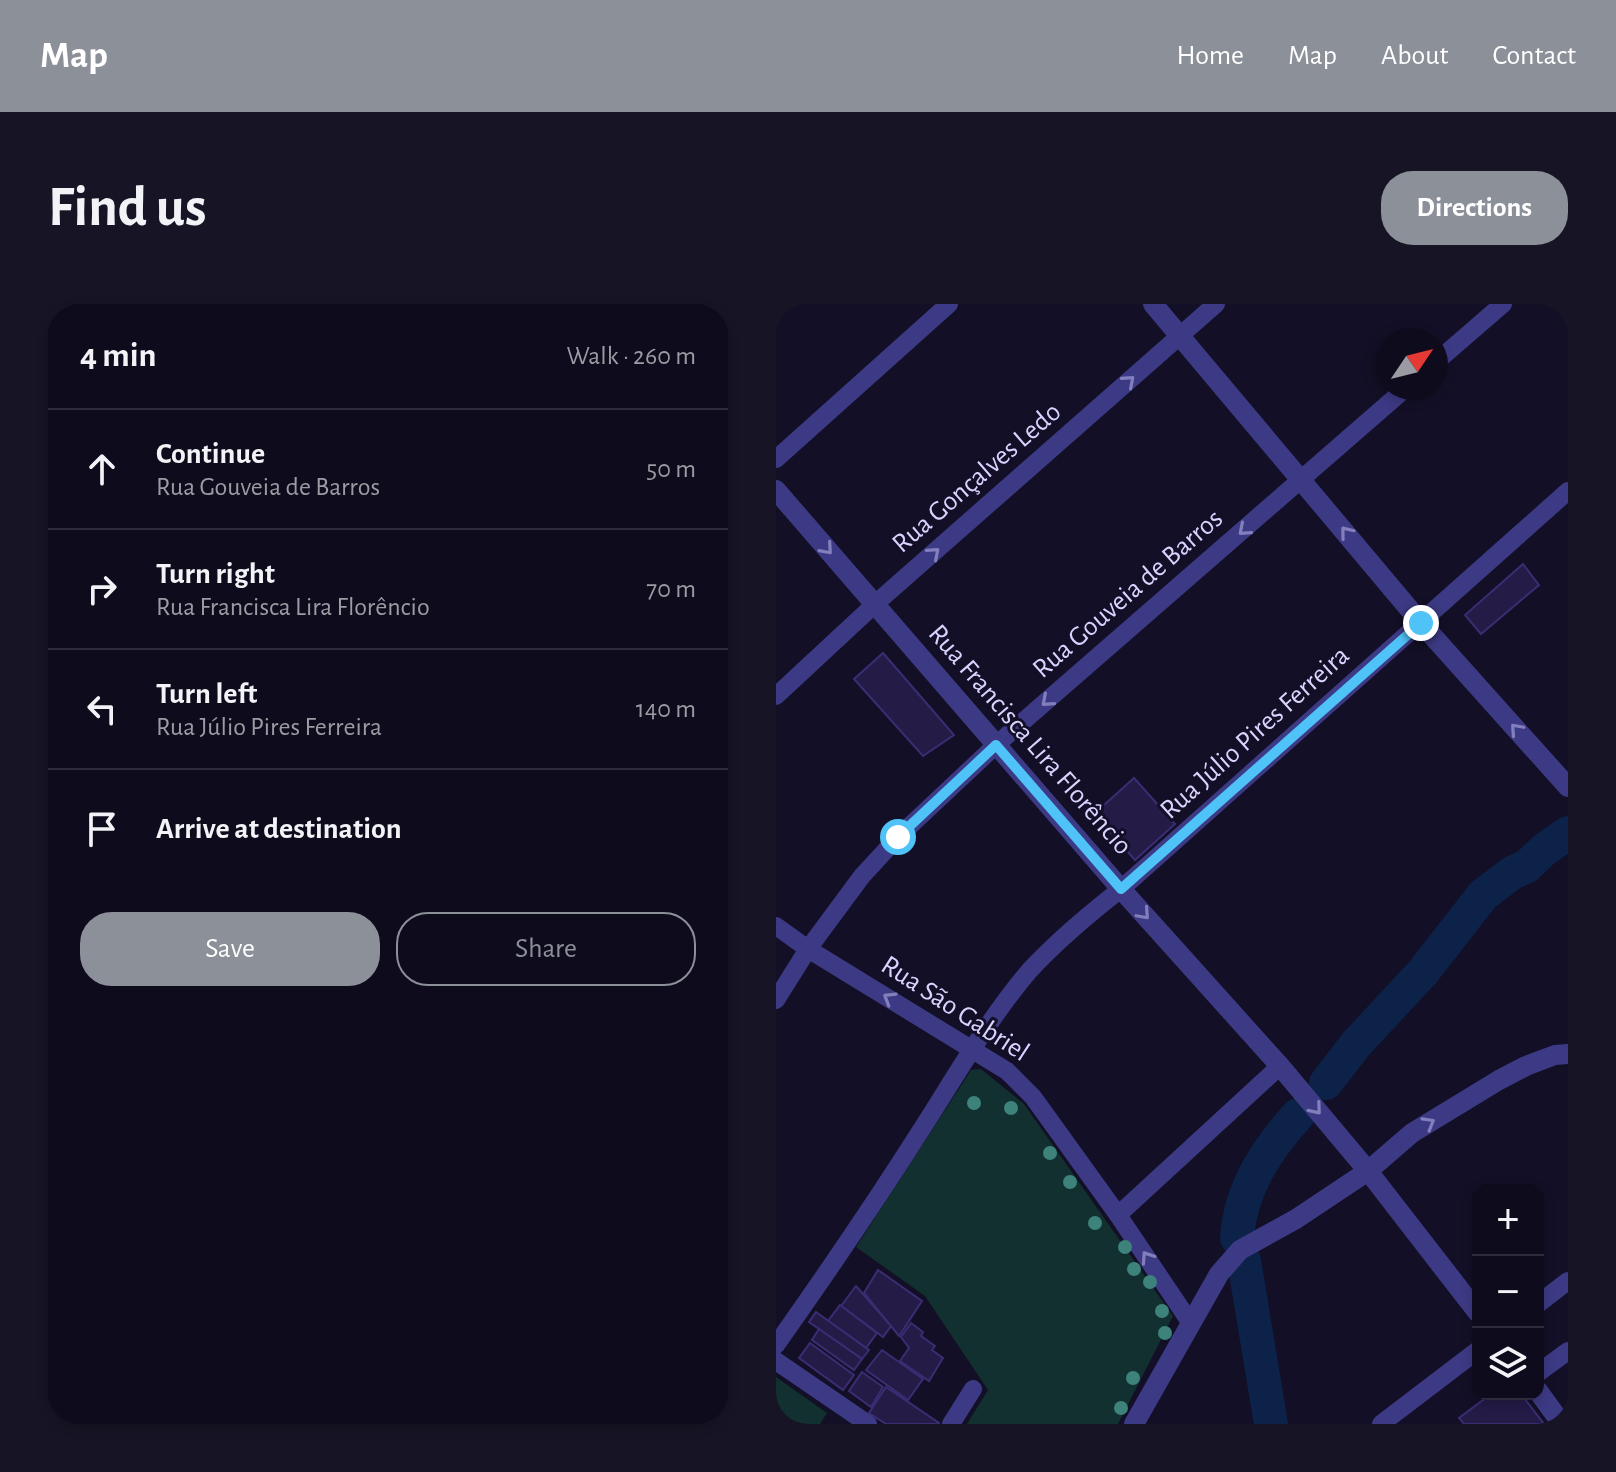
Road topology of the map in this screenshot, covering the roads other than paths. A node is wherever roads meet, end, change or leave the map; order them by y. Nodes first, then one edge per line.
1 (949, 304) edge
2 (1153, 304) edge
3 (1216, 304) edge
4 (1503, 304) edge
5 (1181, 335) junction
6 (1448, 352) edge
7 (1392, 400) edge
8 (776, 459) edge
9 (1302, 479) junction
10 (776, 490) edge
11 (1568, 491) edge
12 (875, 604) junction
13 (1421, 623) junction
14 (776, 696) edge
15 (996, 745) junction
16 (1568, 787) edge
17 (1121, 889) junction
18 (776, 926) edge
19 (808, 949) junction
20 (776, 1000) edge
21 (973, 1048) junction
22 (1564, 1051) edge
23 (1280, 1066) junction
24 (1368, 1171) junction
25 (1118, 1215) junction
26 (1568, 1281) edge
27 (1544, 1299) edge
28 (1472, 1305) edge
29 (1190, 1322) junction
30 (776, 1345) edge
31 (1568, 1351) edge
32 (1472, 1355) edge
33 (776, 1361) edge
34 (1544, 1369) edge
35 (973, 1389) dead end
36 (1544, 1399) edge
37 (868, 1424) edge
38 (951, 1424) edge
39 (1134, 1424) edge
40 (1381, 1424) edge
41 (1562, 1424) edge

1 - 8 street
2 - 5 street
3 - 5 street, Rua Gonçalves Ledo
4 - 6 street
5 - 9 street
12 -> 5 street, Rua Gonçalves Ledo
7 - 9 street, Rua Gouveia de Barros
13 -> 9 street
9 -> 15 street, Rua Gouveia de Barros
10 -> 12 street, Rua Francisca Lira Florêncio
11 - 13 street, Rua Júlio Pires Ferreira
12 - 14 street, Rua Gonçalves Ledo
12 - 15 street, Rua Francisca Lira Florêncio
16 -> 13 street
13 - 17 street, Rua Júlio Pires Ferreira
15 - 17 street, Rua Francisca Lira Florêncio
15 - 19 street, Rua Gouveia de Barros
17 - 21 street, Rua Júlio Pires Ferreira
17 -> 23 street, Rua Francisca Lira Florêncio
18 - 19 street, Rua São Gabriel
19 - 20 street, Rua Gouveia de Barros
21 -> 19 street, Rua São Gabriel
21 - 25 street, Rua São Gabriel
21 - 30 street, Rua Júlio Pires Ferreira
24 -> 22 street
23 -> 24 street, Rua Francisca Lira Florêncio
23 - 25 street
24 - 28 street, Rua Francisca Lira Florêncio
24 - 29 street
29 -> 25 street, Rua São Gabriel
26 - 27 street
29 - 39 street
31 - 34 street
32 - 40 street
33 - 37 street
35 - 38 street
36 - 41 street

